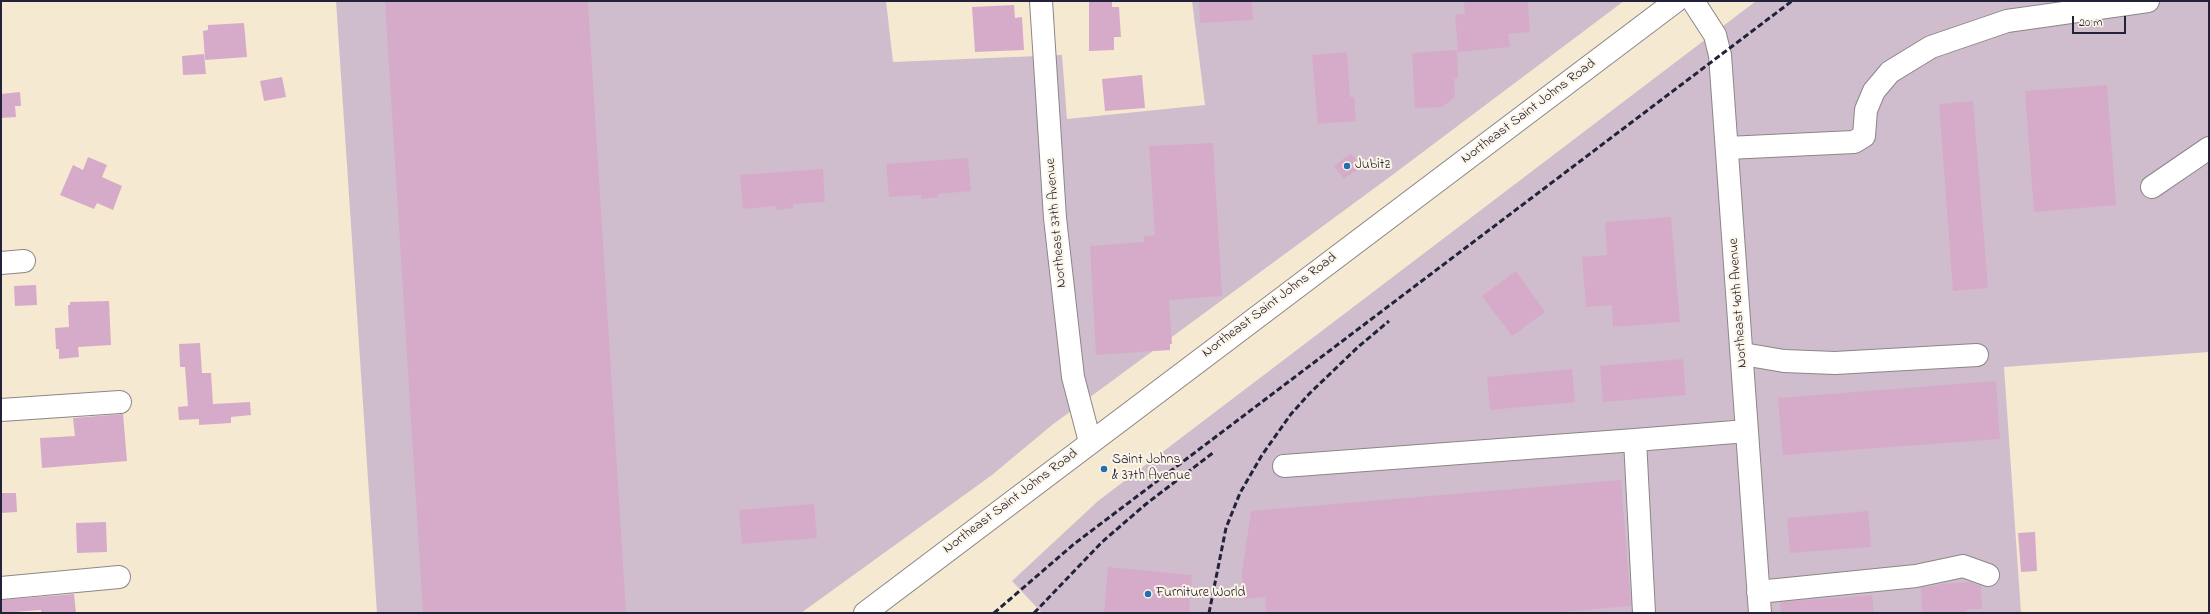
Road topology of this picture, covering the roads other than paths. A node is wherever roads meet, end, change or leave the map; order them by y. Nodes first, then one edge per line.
1 (1041, 1) edge
2 (1676, 1) edge
3 (1693, 1) edge
4 (2148, 1) edge
5 (1727, 148) junction
6 (2209, 148) edge
7 (2152, 187) dead end
8 (24, 262) dead end
9 (1, 263) edge
10 (1743, 354) junction
11 (1977, 355) dead end
12 (120, 402) dead end
13 (1, 410) edge
14 (1747, 430) junction
15 (1635, 440) junction
16 (1090, 442) junction
17 (1284, 466) dead end
18 (1988, 575) dead end
19 (119, 577) dead end
20 (1, 588) edge
21 (1759, 602) edge
22 (865, 613) edge
23 (1644, 613) edge

1 - 16 street, Northeast 37th Avenue
2 - 16 street, Northeast Saint Johns Road
3 - 5 street, Northeast 40th Avenue
4 - 5 street
5 - 10 street, Northeast 40th Avenue
6 - 7 street
8 - 9 street
10 - 11 street
10 - 14 street, Northeast 40th Avenue
12 - 13 street
14 - 15 street
14 - 21 street, Northeast 40th Avenue
15 - 17 street
15 - 23 street
16 - 22 street, Northeast Saint Johns Road
18 - 21 street
19 - 20 street

